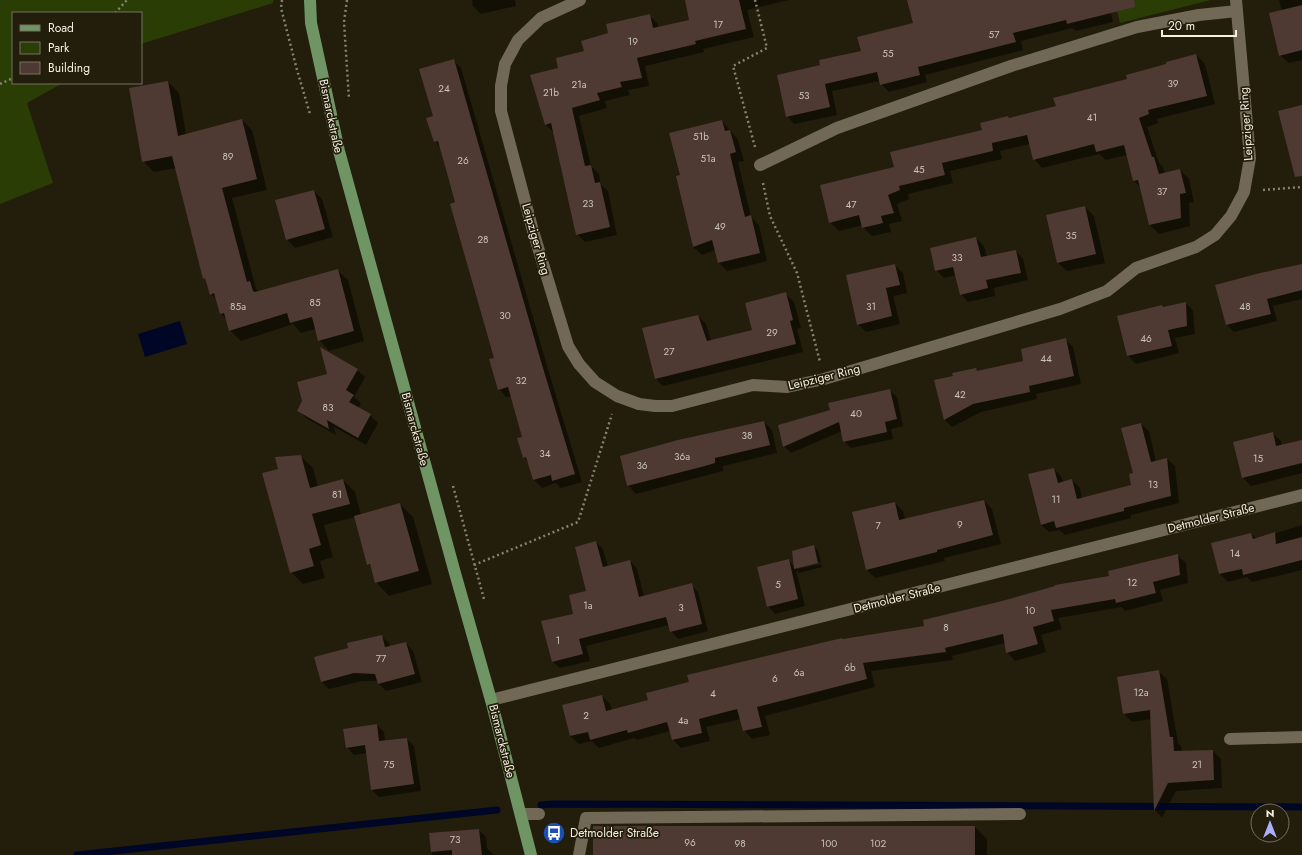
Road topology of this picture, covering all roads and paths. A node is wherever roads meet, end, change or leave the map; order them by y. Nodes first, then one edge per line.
1 (127, 0) edge
2 (310, 0) edge
3 (347, 0) edge
4 (580, 0) edge
5 (756, 0) edge
6 (1236, 5) edge
7 (116, 12) edge
8 (12, 78) edge
9 (0, 84) edge
10 (349, 103) dead end
11 (760, 165) junction
12 (1302, 187) edge
13 (1244, 192) junction
14 (824, 379) junction
15 (617, 396) junction
16 (451, 481) dead end
17 (1302, 495) edge
18 (475, 564) junction
19 (455, 573) junction
20 (485, 603) dead end
21 (492, 700) junction
22 (1302, 737) edge
23 (1230, 739) dead end
24 (521, 814) junction
25 (540, 814) dead end
26 (1020, 814) dead end
27 (531, 855) edge
28 (579, 855) edge

1 - 7 path
2 - 19 main road, Bismarckstraße
3 - 10 path
4 - 15 street, Leipziger Ring
5 - 11 path
6 - 11 street, Leipziger Ring
6 - 13 street, Leipziger Ring
8 - 9 path
11 - 14 path
12 - 13 path
13 - 14 street, Leipziger Ring
14 - 15 street, Leipziger Ring
15 - 18 path
16 - 18 path
17 - 21 street, Detmolder Straße
18 - 19 path
18 - 20 path
19 - 21 main road, Bismarckstraße
21 - 24 main road, Bismarckstraße
22 - 23 street
24 - 25 street
24 - 27 main road, Bismarckstraße
26 - 28 street

